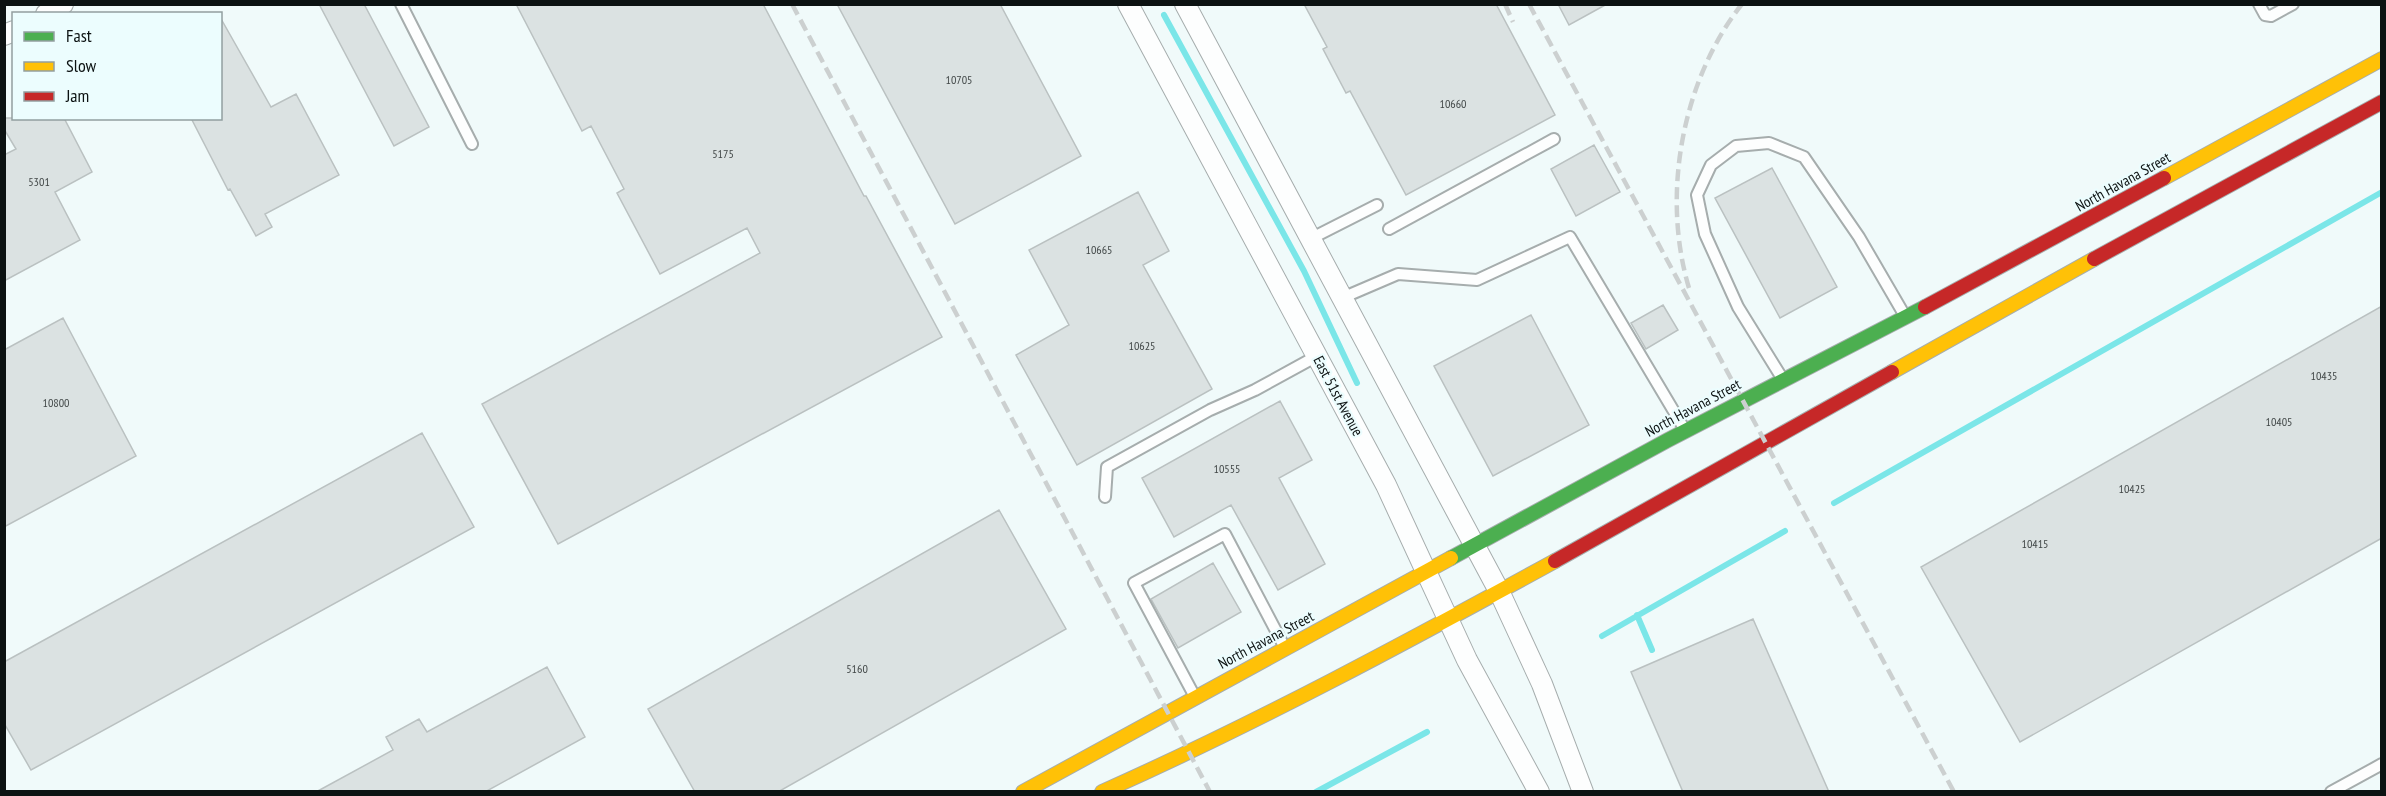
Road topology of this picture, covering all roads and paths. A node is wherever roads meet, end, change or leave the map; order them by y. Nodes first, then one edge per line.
1 (63, 4) edge
2 (401, 4) edge
3 (1128, 4) edge
4 (1185, 4) edge
5 (2259, 4) edge
6 (2293, 4) edge
7 (49, 12) edge
8 (2382, 59) edge
9 (2382, 102) edge
10 (1554, 139) dead end
11 (472, 144) dead end
12 (1377, 205) dead end
13 (1389, 229) dead end
14 (1311, 239) junction
15 (1342, 298) junction
16 (1905, 316) junction
17 (1317, 356) junction
18 (1783, 379) junction
19 (1685, 430) junction
20 (1105, 497) dead end
21 (1475, 546) junction
22 (1427, 571) junction
23 (1499, 591) junction
24 (1449, 620) junction
25 (1286, 648) junction
26 (1195, 697) junction
27 (2382, 764) edge
28 (1023, 792) edge
29 (1102, 792) edge
30 (1539, 792) edge
31 (1583, 792) edge
32 (2331, 792) edge

1 - 7 street
2 - 11 lane
3 - 17 street, East 51st Avenue
4 - 14 street
5 - 6 lane
8 - 16 main road, North Havana Street
9 - 23 main road
10 - 13 lane
12 - 14 lane
14 - 15 street
15 - 19 lane
15 - 21 street
16 - 18 main road, North Havana Street
16 - 18 lane
17 - 20 lane
17 - 22 street, East 51st Avenue
18 - 19 main road, North Havana Street
19 - 21 main road, North Havana Street
21 - 22 main road, North Havana Street
21 - 23 street
22 - 24 street, East 51st Avenue
22 - 25 main road, North Havana Street
23 - 24 main road
23 - 31 street
24 - 29 main road
24 - 30 street, East 51st Avenue
25 - 26 main road, North Havana Street
25 - 26 lane
26 - 28 main road, North Havana Street
27 - 32 lane

